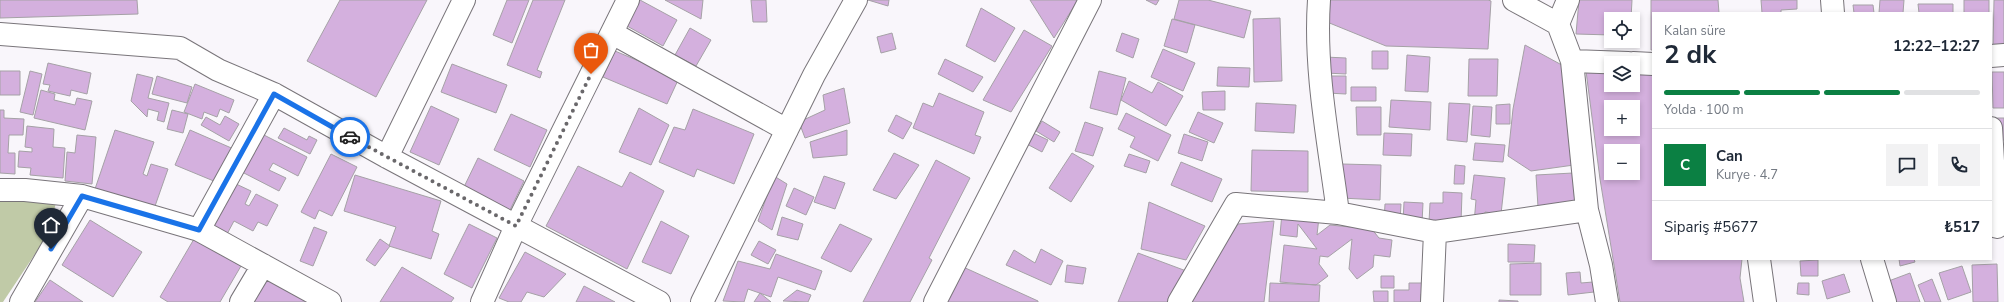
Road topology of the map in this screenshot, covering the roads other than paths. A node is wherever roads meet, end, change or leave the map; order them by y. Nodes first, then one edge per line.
1 (464, 0) edge
2 (628, 0) edge
3 (856, 0) edge
4 (1090, 0) edge
5 (1319, 0) edge
6 (1514, 0) edge
7 (1568, 0) edge
8 (1832, 0) edge
9 (1833, 12) edge
10 (1558, 24) junction
11 (612, 33) junction
12 (0, 34) edge
13 (2004, 55) edge
14 (1992, 56) edge
15 (1572, 61) junction
16 (1604, 62) edge
17 (1640, 63) edge
18 (1652, 64) edge
19 (274, 94) junction
20 (787, 130) junction
21 (1992, 148) edge
22 (387, 157) junction
23 (0, 190) edge
24 (82, 196) junction
25 (1587, 210) junction
26 (1338, 212) junction
27 (516, 226) junction
28 (1996, 227) dead end
29 (199, 230) junction
30 (1435, 232) junction
31 (1759, 260) edge
32 (1872, 260) edge
33 (263, 265) junction
34 (21, 302) edge
35 (241, 302) edge
36 (330, 302) edge
37 (482, 302) edge
38 (659, 302) edge
39 (702, 302) edge
40 (935, 302) edge
41 (1179, 302) edge
42 (1432, 302) edge
43 (1607, 302) edge
44 (1765, 302) edge
45 (1885, 302) edge

1 - 22 street
2 - 11 street
3 - 20 street
4 - 40 street
5 - 26 street
6 - 10 street
7 - 10 street
8 - 9 street
10 - 15 street
11 - 20 street
11 - 27 street
12 - 19 street
13 - 14 street
15 - 16 street
15 - 25 street
17 - 18 street
19 - 22 street
19 - 29 street
20 - 39 street
21 - 28 street
22 - 27 street
23 - 24 street
24 - 29 street
24 - 34 street
25 - 30 street
25 - 43 street
26 - 30 street
26 - 41 street
27 - 37 street
27 - 38 street
29 - 33 street
30 - 42 street
31 - 44 street
32 - 45 street
33 - 35 street
33 - 36 street

